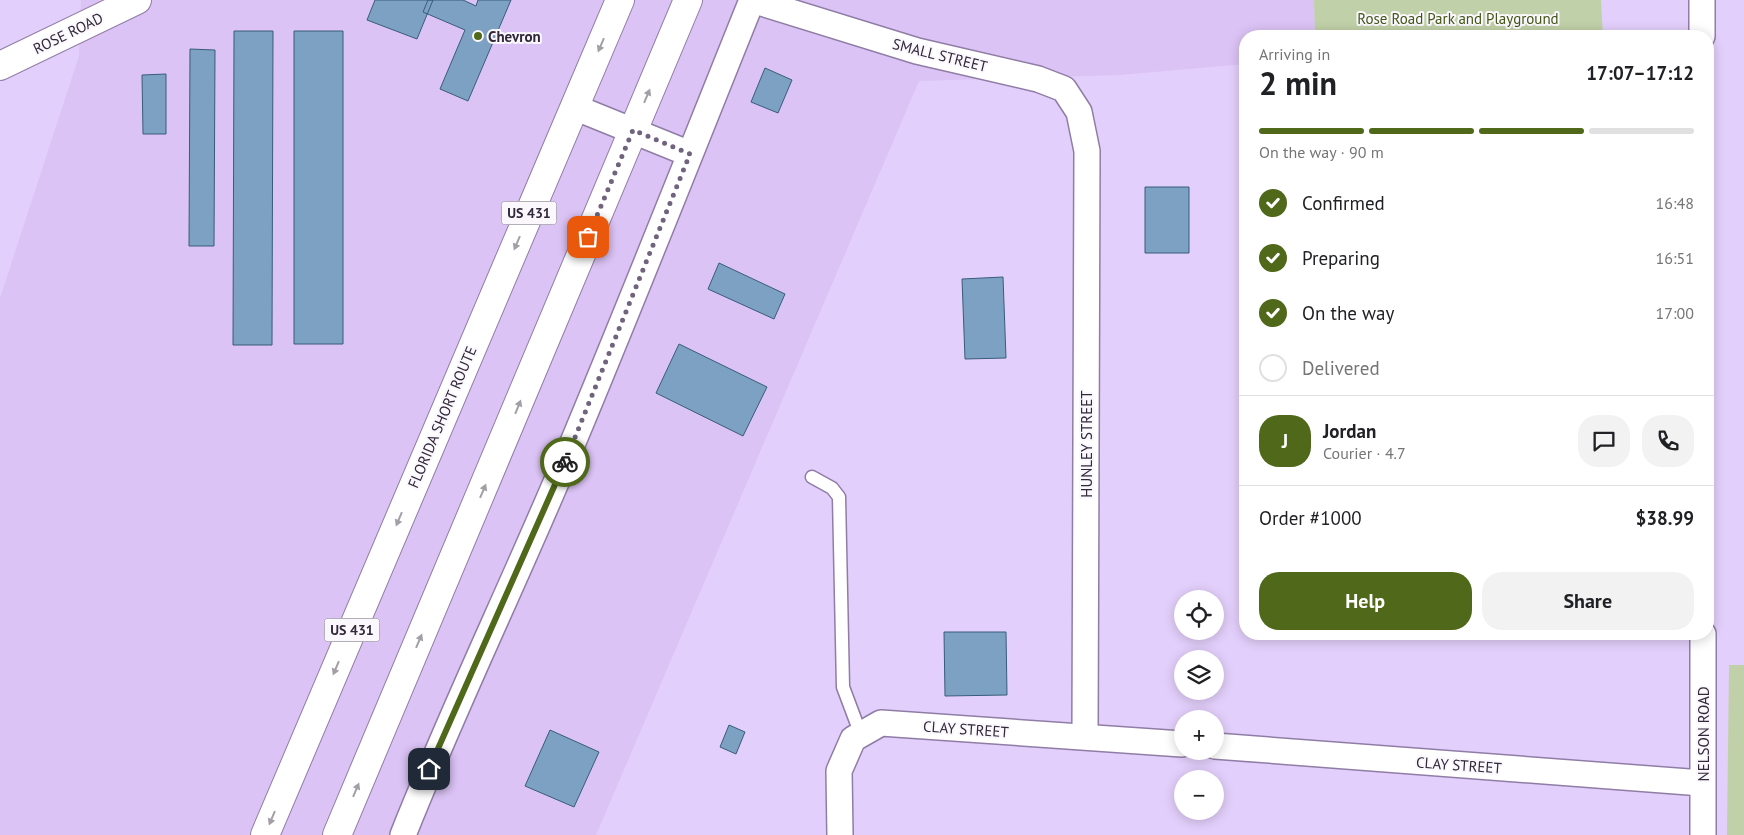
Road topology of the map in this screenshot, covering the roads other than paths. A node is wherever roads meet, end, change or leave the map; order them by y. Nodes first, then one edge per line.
1 (137, 0) edge
2 (620, 0) edge
3 (688, 0) edge
4 (752, 0) edge
5 (1702, 0) edge
6 (1702, 30) edge
7 (0, 66) edge
8 (574, 107) junction
9 (633, 130) junction
10 (1087, 151) joint
11 (690, 154) junction
12 (812, 478) dead end
13 (1702, 640) edge
14 (861, 735) junction
15 (1085, 737) junction
16 (1174, 743) edge
17 (1224, 747) edge
18 (1702, 783) junction
19 (265, 835) edge
20 (337, 835) edge
21 (403, 835) edge
22 (840, 835) edge
23 (1703, 835) edge

1 - 7 main road, ROSE ROAD
2 -> 8 main road, FLORIDA SHORT ROUTE / US 431
9 -> 3 main road
4 - 10 street, SMALL STREET
4 - 11 street
5 - 6 street
8 - 9 street
8 -> 19 main road, FLORIDA SHORT ROUTE / US 431
9 - 11 street
20 -> 9 main road
10 - 15 street, HUNLEY STREET
11 - 21 street
12 - 14 lane
13 - 18 street, NELSON ROAD
14 - 15 street, CLAY STREET
14 - 22 street, CLAY STREET
15 - 16 street, CLAY STREET
17 - 18 street, CLAY STREET
18 - 23 street, NELSON ROAD

